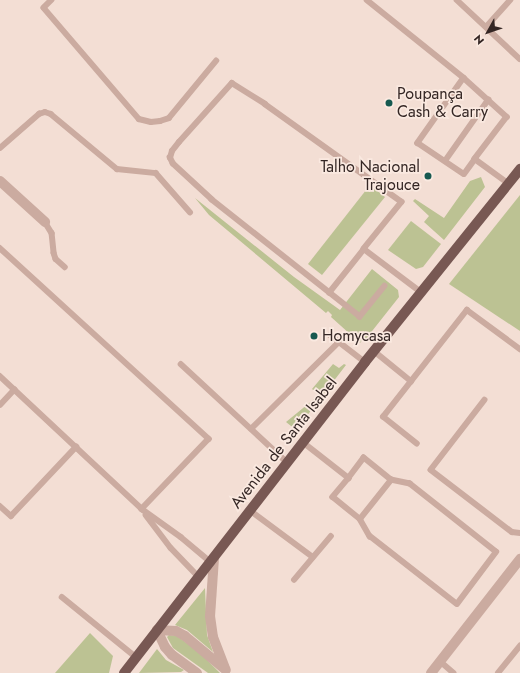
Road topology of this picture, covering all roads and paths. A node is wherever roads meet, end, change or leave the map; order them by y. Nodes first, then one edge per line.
1 (52, 0) edge
2 (367, 0) edge
3 (457, 0) edge
4 (510, 0) edge
5 (486, 27) junction
6 (520, 59) edge
7 (216, 61) dead end
8 (464, 78) junction
9 (488, 100) junction
10 (0, 148) edge
11 (475, 159) junction
12 (445, 161) junction
13 (520, 169) edge
14 (0, 181) edge
15 (508, 183) junction
16 (190, 212) dead end
17 (45, 222) joint
18 (0, 248) edge
19 (364, 249) junction
20 (65, 267) dead end
21 (386, 286) dead end
22 (421, 292) junction
23 (329, 293) junction
24 (330, 336) dead end
25 (340, 342) junction
26 (520, 349) edge
27 (374, 351) junction
28 (365, 362) junction
29 (181, 364) dead end
30 (0, 376) edge
31 (412, 381) junction
32 (14, 390) junction
33 (485, 400) dead end
34 (0, 405) edge
35 (251, 429) junction
36 (304, 443) junction
37 (417, 444) dead end
38 (76, 447) junction
39 (288, 463) junction
40 (348, 478) junction
41 (391, 480) junction
42 (0, 506) edge
43 (142, 510) junction
44 (251, 511) junction
45 (360, 519) junction
46 (520, 533) edge
47 (331, 536) dead end
48 (313, 558) junction
49 (520, 559) edge
50 (213, 560) junction
51 (199, 577) junction
52 (294, 580) dead end
53 (62, 597) dead end
54 (158, 630) junction
55 (520, 646) edge
56 (136, 657) junction
57 (440, 661) junction
58 (227, 671) edge
59 (124, 673) edge
60 (197, 673) edge
61 (431, 673) edge
62 (454, 673) edge
63 (498, 673) edge

1 - 7 lane
2 - 8 lane
3 - 5 lane
4 - 5 lane
5 - 6 lane
8 - 9 lane
8 - 12 lane
9 - 11 lane
9 - 12 lane
10 - 16 lane
11 - 12 lane
11 - 15 lane
13 - 15 main road, Avenida de Santa Isabel
14 - 17 street
15 - 22 main road, Avenida de Santa Isabel
17 - 20 lane
18 - 43 lane
19 - 22 lane
19 - 23 lane
19 - 23 lane
21 - 23 lane
22 - 27 main road, Avenida de Santa Isabel
24 - 25 lane
25 - 28 lane
25 - 35 lane
26 - 31 lane
27 - 28 main road, Avenida de Santa Isabel
27 - 31 lane
28 - 36 main road, Avenida de Santa Isabel
29 - 35 lane
30 - 32 lane
31 - 37 lane
32 - 34 lane
32 - 38 lane
33 - 46 lane
35 - 39 lane
36 - 39 main road, Avenida de Santa Isabel
36 - 40 lane
38 - 42 lane
38 - 43 lane
39 - 44 main road, Avenida de Santa Isabel
40 - 41 lane
40 - 45 lane
41 - 45 lane
41 - 45 lane
43 - 50 lane
43 - 51 lane
44 - 48 lane
44 - 50 main road, Avenida de Santa Isabel
47 - 48 lane
48 - 52 lane
49 - 57 street
50 - 51 main road, Avenida de Santa Isabel
50 - 58 street
51 - 54 main road, Avenida de Santa Isabel
53 - 56 lane
54 - 56 main road, Avenida de Santa Isabel
54 - 58 street
54 - 60 street
55 - 63 lane
56 - 59 main road, Avenida de Santa Isabel
57 - 61 street
57 - 62 lane

